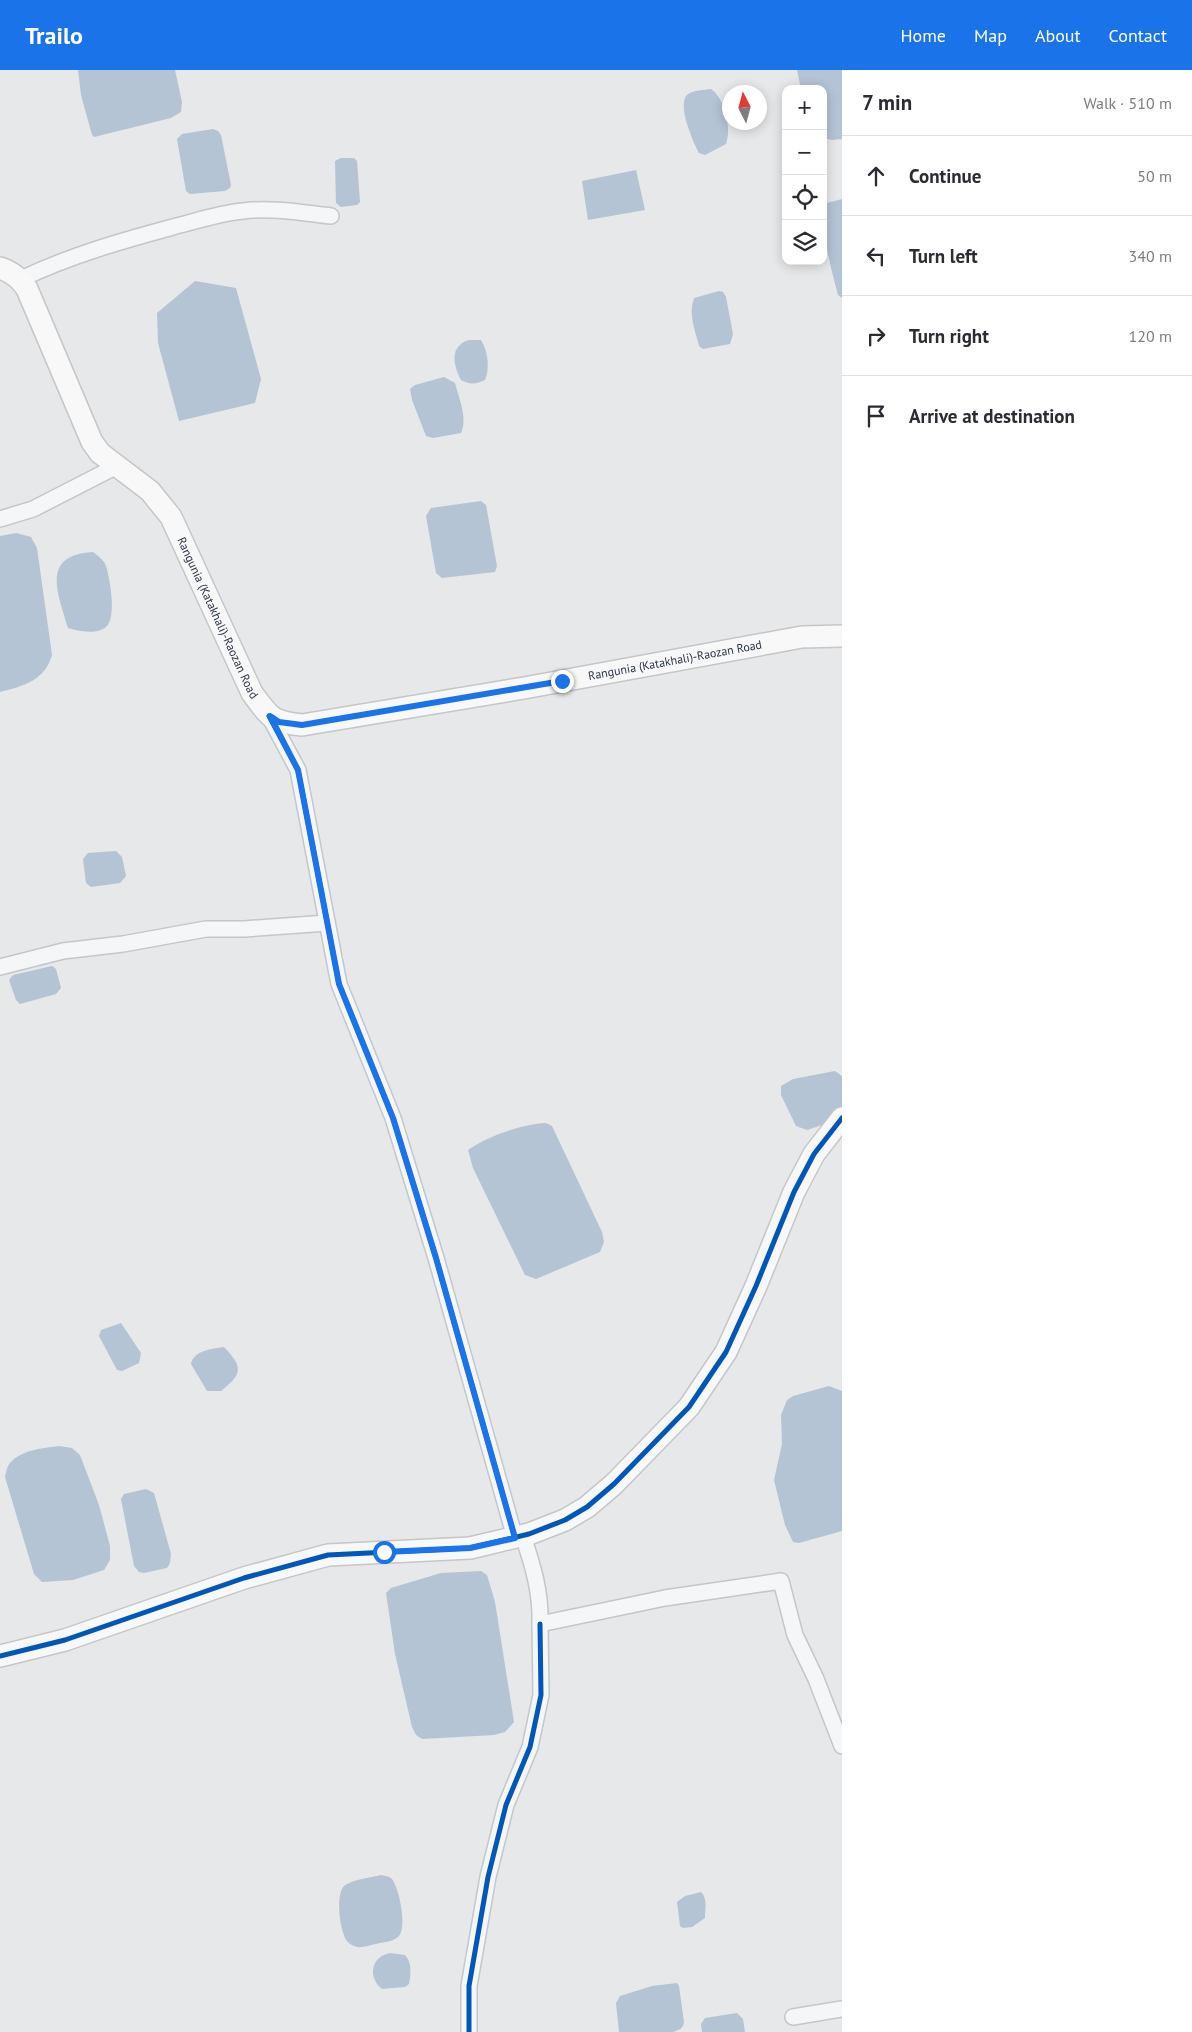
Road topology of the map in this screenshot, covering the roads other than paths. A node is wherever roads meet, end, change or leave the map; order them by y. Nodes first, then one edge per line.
1 (331, 216) dead end
2 (0, 268) edge
3 (21, 279) junction
4 (117, 466) junction
5 (0, 519) edge
6 (842, 636) edge
7 (270, 716) junction
8 (328, 923) junction
9 (0, 967) edge
10 (842, 1118) edge
11 (519, 1537) junction
12 (540, 1624) junction
13 (0, 1656) edge
14 (842, 1746) edge
15 (842, 2009) edge
16 (793, 2017) dead end
17 (469, 2032) edge

1 - 3 street
2 - 3 main road
3 - 4 main road, Rangunia (Katakhali)-Raozan Road
4 - 5 street
4 - 7 main road, Rangunia (Katakhali)-Raozan Road
6 - 7 main road, Rangunia (Katakhali)-Raozan Road
7 - 8 street
8 - 9 street
8 - 11 street
10 - 11 main road
11 - 12 street
11 - 13 main road
12 - 14 street
12 - 17 street
15 - 16 street

